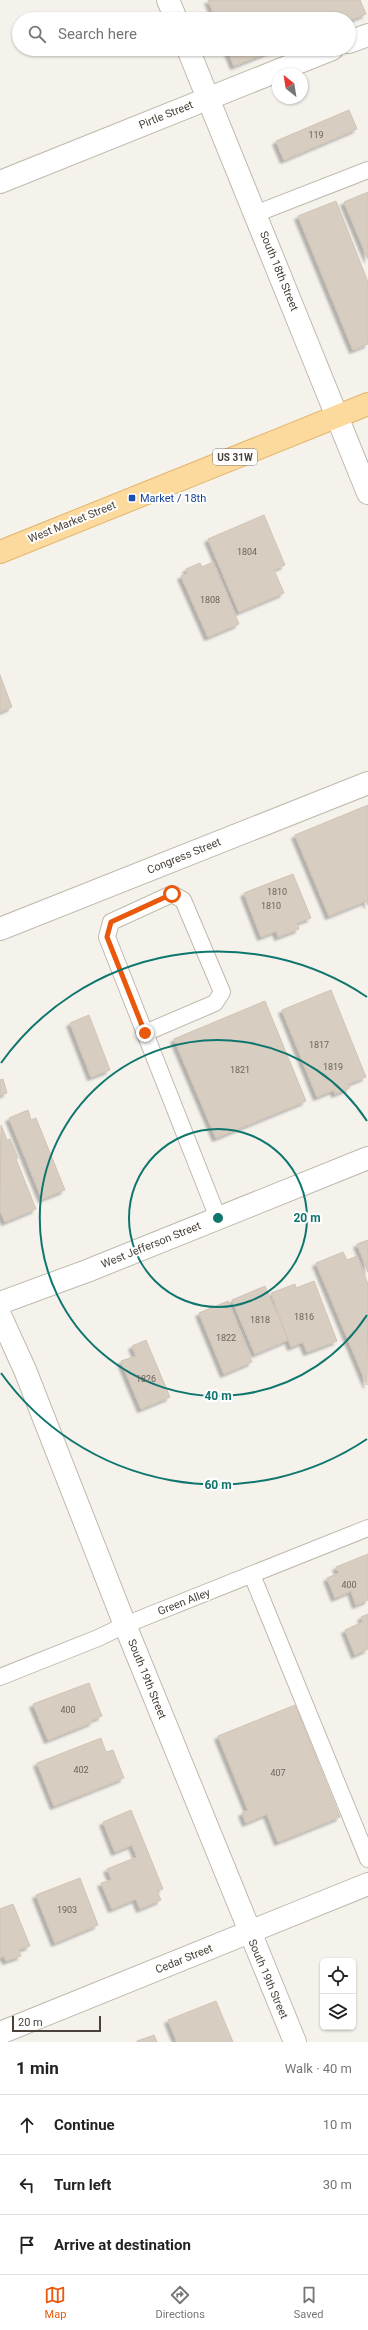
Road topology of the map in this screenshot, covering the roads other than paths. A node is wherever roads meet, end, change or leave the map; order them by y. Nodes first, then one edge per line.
1 (168, 0) edge
2 (173, 12) edge
3 (368, 35) edge
4 (356, 39) edge
5 (191, 56) edge
6 (315, 56) edge
7 (208, 99) junction
8 (368, 170) edge
9 (0, 182) edge
10 (255, 214) junction
11 (368, 404) edge
12 (338, 416) junction
13 (368, 493) edge
14 (0, 552) edge
15 (368, 783) edge
16 (0, 929) edge
17 (145, 1033) junction
18 (368, 1158) edge
19 (218, 1218) junction
20 (0, 1303) edge
21 (0, 1315) edge
22 (368, 1528) edge
23 (252, 1575) junction
24 (125, 1625) junction
25 (0, 1677) edge
26 (368, 1859) edge
27 (368, 1884) edge
28 (249, 1932) junction
29 (0, 2033) edge
30 (295, 2042) edge

1 - 2 street
3 - 4 street
5 - 7 street, South 18th Street
6 - 7 street, Pirtle Street
7 - 9 street, Pirtle Street
7 - 10 street, South 18th Street
8 - 10 lane
10 - 12 street, South 18th Street
11 - 12 main road, West Market Street / US 31W
12 - 13 street, South 18th Street
12 - 14 main road, West Market Street / US 31W
15 - 16 street, Congress Street
17 - 17 lane
17 - 19 lane
18 - 19 street, West Jefferson Street
19 - 20 street, West Jefferson Street
21 - 24 street, South 19th Street
22 - 23 lane, Green Alley
23 - 24 lane, Green Alley
23 - 26 lane
24 - 25 lane, Green Alley
24 - 28 street, South 19th Street
27 - 28 street, Cedar Street
28 - 29 street, Cedar Street
28 - 30 street, South 19th Street

